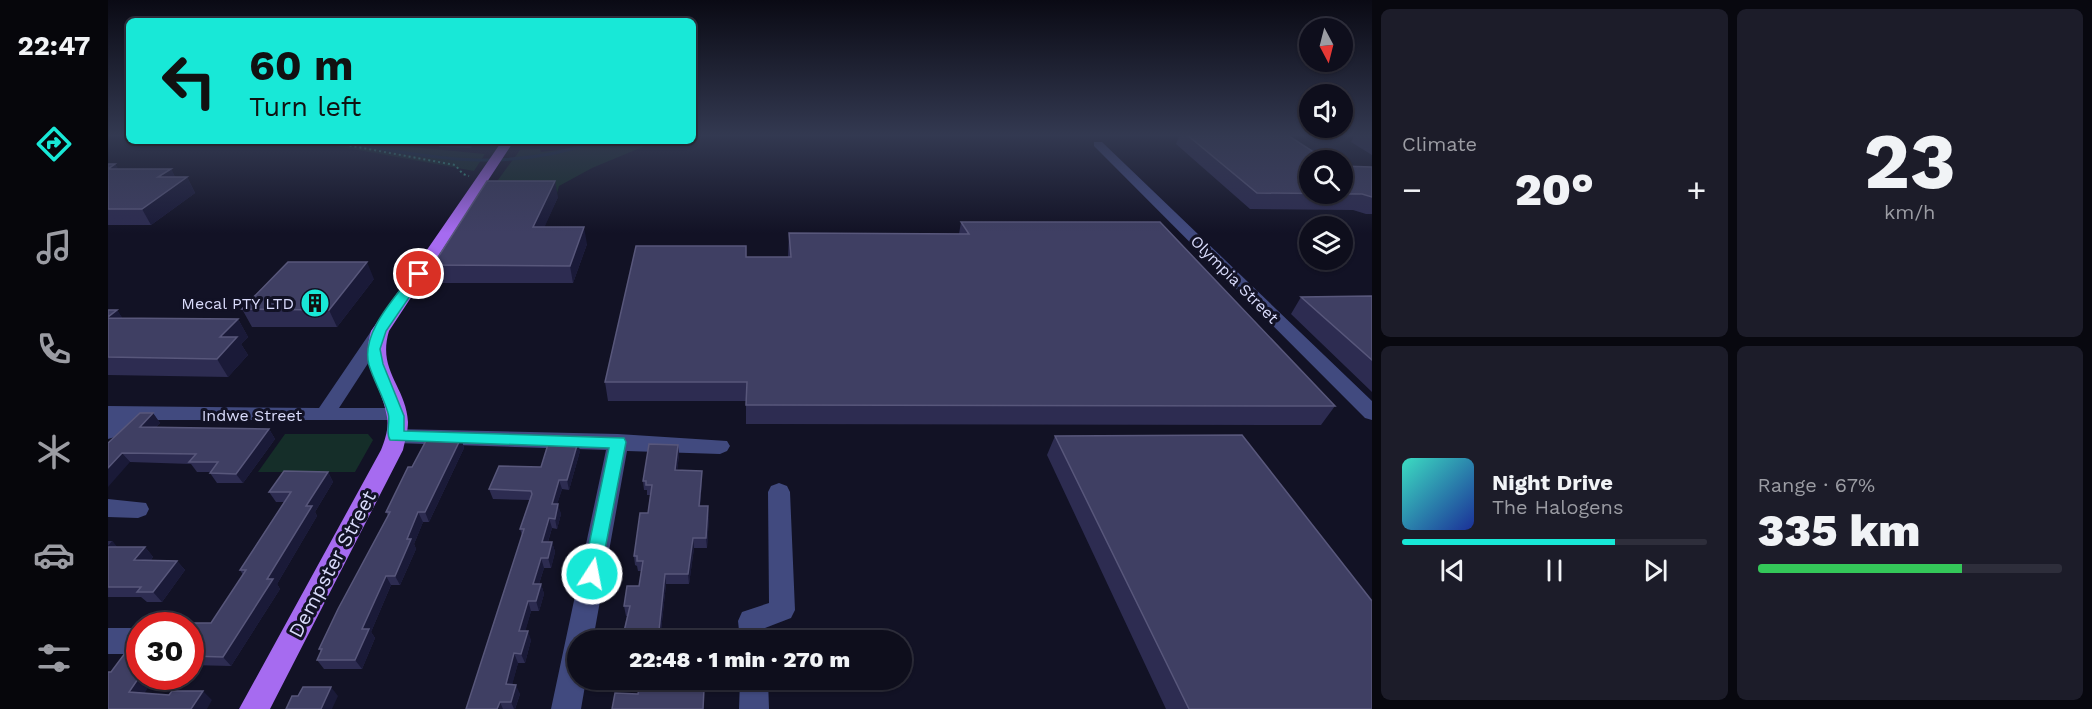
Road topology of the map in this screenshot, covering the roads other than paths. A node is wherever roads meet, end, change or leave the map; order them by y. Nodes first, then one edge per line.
1 (490, 167) edge
2 (1122, 167) edge
3 (380, 331) junction
4 (117, 413) edge
5 (1372, 413) edge
6 (324, 415) junction
7 (396, 426) junction
8 (108, 432) edge
9 (618, 442) junction
10 (720, 446) dead end
11 (779, 492) dead end
12 (108, 508) edge
13 (138, 509) dead end
14 (581, 630) edge
15 (752, 630) edge
16 (570, 690) edge
17 (754, 690) edge
18 (254, 709) edge
19 (566, 709) edge
20 (754, 709) edge

1 - 3 main road
2 - 5 street, Olympia Street
3 - 6 street
3 - 7 main road
4 - 6 street, Indwe Street
4 - 8 street
6 - 7 street, Indwe Street
7 - 9 street, Indwe Street
7 - 18 main road, Dempster Street
9 - 10 street, Indwe Street
9 - 14 street
11 - 15 street
12 - 13 street
16 - 19 street
17 - 20 street

